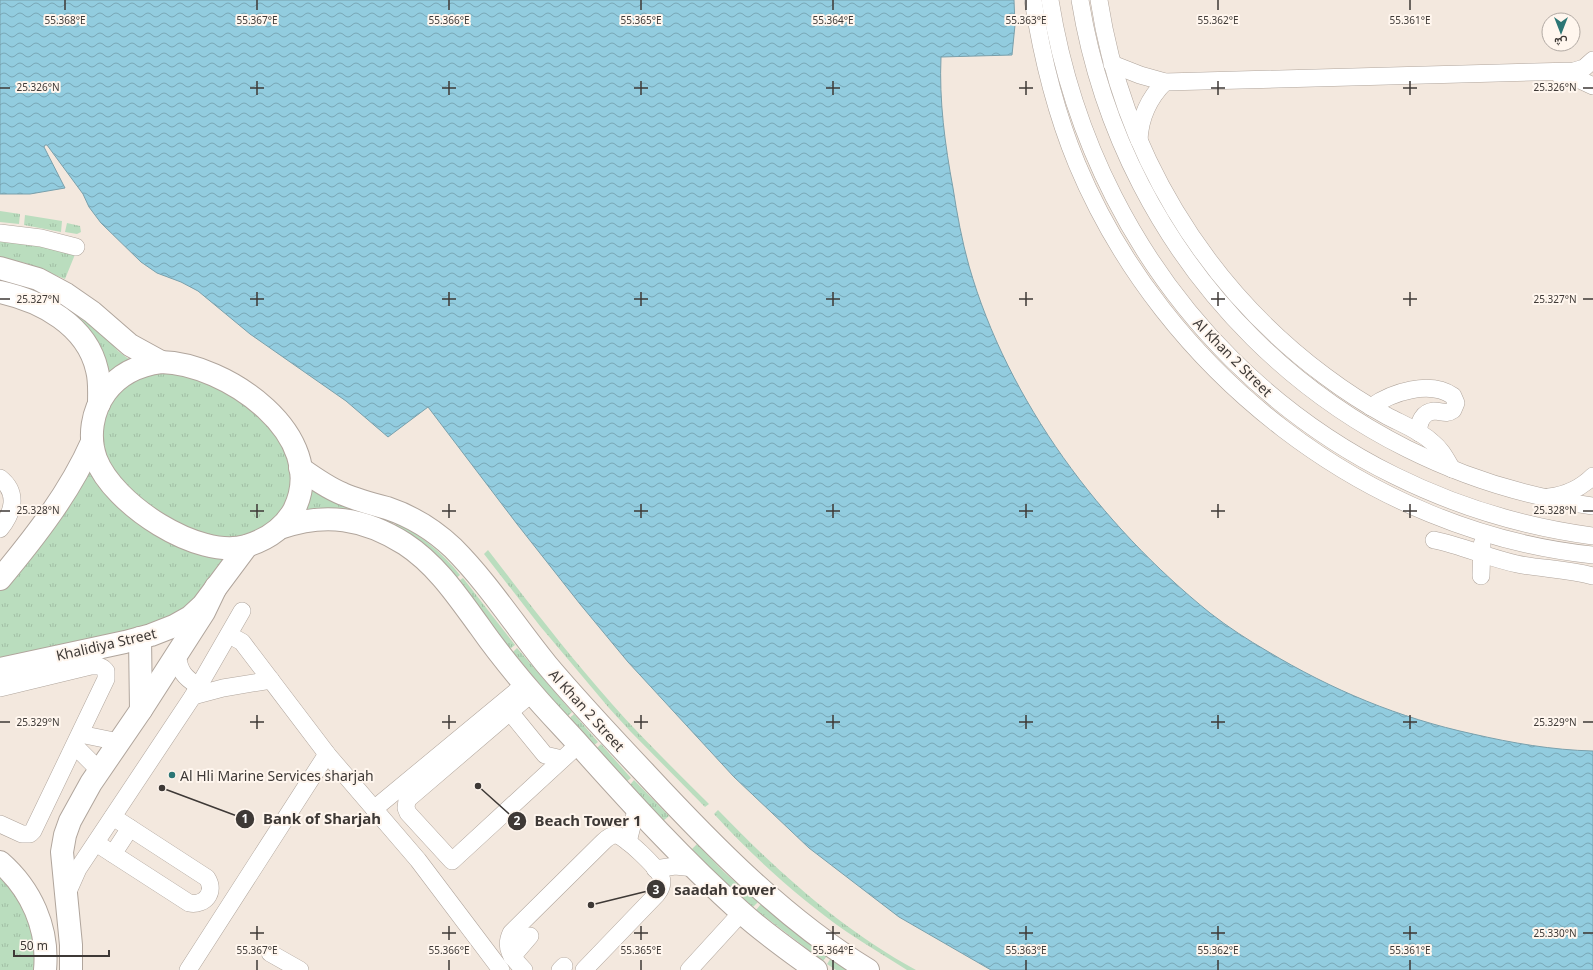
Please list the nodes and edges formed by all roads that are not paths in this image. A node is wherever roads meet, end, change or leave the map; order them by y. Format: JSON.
{"nodes":[{"id":1,"x":1033,"y":0,"type":"edge"},
{"id":2,"x":1044,"y":0,"type":"edge"},
{"id":3,"x":1050,"y":0,"type":"edge"},
{"id":4,"x":1080,"y":0,"type":"edge"},
{"id":5,"x":1096,"y":3,"type":"edge"},
{"id":6,"x":1036,"y":22,"type":"junction"},
{"id":7,"x":1593,"y":60,"type":"edge"},
{"id":8,"x":1112,"y":64,"type":"junction"},
{"id":9,"x":1536,"y":72,"type":"junction"},
{"id":10,"x":1165,"y":82,"type":"junction"},
{"id":11,"x":1593,"y":86,"type":"edge"},
{"id":12,"x":1139,"y":142,"type":"junction"},
{"id":13,"x":0,"y":233,"type":"edge"},
{"id":14,"x":76,"y":247,"type":"dead end"},
{"id":15,"x":0,"y":268,"type":"edge"},
{"id":16,"x":0,"y":292,"type":"edge"},
{"id":17,"x":1161,"y":306,"type":"junction"},
{"id":18,"x":1192,"y":317,"type":"junction"},
{"id":19,"x":160,"y":362,"type":"junction"},
{"id":20,"x":1278,"y":401,"type":"junction"},
{"id":21,"x":99,"y":404,"type":"junction"},
{"id":22,"x":1371,"y":407,"type":"junction"},
{"id":23,"x":1419,"y":433,"type":"junction"},
{"id":24,"x":1294,"y":437,"type":"junction"},
{"id":25,"x":92,"y":442,"type":"junction"},
{"id":26,"x":300,"y":468,"type":"junction"},
{"id":27,"x":1452,"y":469,"type":"junction"},
{"id":28,"x":1593,"y":476,"type":"edge"},
{"id":29,"x":0,"y":478,"type":"edge"},
{"id":30,"x":1542,"y":498,"type":"junction"},
{"id":31,"x":1593,"y":506,"type":"edge"},
{"id":32,"x":280,"y":528,"type":"junction"},
{"id":33,"x":0,"y":529,"type":"edge"},
{"id":34,"x":1483,"y":532,"type":"junction"},
{"id":35,"x":1593,"y":536,"type":"edge"},
{"id":36,"x":1434,"y":540,"type":"dead end"},
{"id":37,"x":247,"y":546,"type":"junction"},
{"id":38,"x":1482,"y":554,"type":"junction"},
{"id":39,"x":1593,"y":555,"type":"edge"},
{"id":40,"x":1481,"y":576,"type":"dead end"},
{"id":41,"x":1593,"y":576,"type":"edge"},
{"id":42,"x":0,"y":579,"type":"edge"},
{"id":43,"x":216,"y":587,"type":"junction"},
{"id":44,"x":242,"y":611,"type":"dead end"},
{"id":45,"x":228,"y":636,"type":"junction"},
{"id":46,"x":140,"y":638,"type":"junction"},
{"id":47,"x":177,"y":655,"type":"junction"},
{"id":48,"x":0,"y":669,"type":"edge"},
{"id":49,"x":161,"y":679,"type":"junction"},
{"id":50,"x":271,"y":680,"type":"junction"},
{"id":51,"x":192,"y":687,"type":"junction"},
{"id":52,"x":0,"y":688,"type":"edge"},
{"id":53,"x":528,"y":689,"type":"junction"},
{"id":54,"x":141,"y":710,"type":"junction"},
{"id":55,"x":510,"y":712,"type":"junction"},
{"id":56,"x":77,"y":740,"type":"junction"},
{"id":57,"x":119,"y":742,"type":"junction"},
{"id":58,"x":578,"y":745,"type":"junction"},
{"id":59,"x":327,"y":754,"type":"junction"},
{"id":60,"x":562,"y":760,"type":"junction"},
{"id":61,"x":100,"y":770,"type":"junction"},
{"id":62,"x":374,"y":808,"type":"junction"},
{"id":63,"x":636,"y":810,"type":"junction"},
{"id":64,"x":112,"y":817,"type":"junction"},
{"id":65,"x":0,"y":824,"type":"edge"},
{"id":66,"x":130,"y":828,"type":"junction"},
{"id":67,"x":628,"y":842,"type":"junction"},
{"id":68,"x":96,"y":843,"type":"junction"},
{"id":69,"x":437,"y":845,"type":"junction"},
{"id":70,"x":112,"y":854,"type":"junction"},
{"id":71,"x":418,"y":860,"type":"junction"},
{"id":72,"x":452,"y":861,"type":"junction"},
{"id":73,"x":0,"y":862,"type":"edge"},
{"id":74,"x":695,"y":868,"type":"junction"},
{"id":75,"x":656,"y":869,"type":"junction"},
{"id":76,"x":433,"y":879,"type":"junction"},
{"id":77,"x":66,"y":896,"type":"junction"},
{"id":78,"x":741,"y":913,"type":"junction"},
{"id":79,"x":530,"y":936,"type":"dead end"},
{"id":80,"x":270,"y":953,"type":"dead end"},
{"id":81,"x":512,"y":957,"type":"junction"},
{"id":82,"x":72,"y":968,"type":"edge"},
{"id":83,"x":45,"y":970,"type":"edge"},
{"id":84,"x":188,"y":970,"type":"edge"},
{"id":85,"x":300,"y":970,"type":"edge"},
{"id":86,"x":501,"y":970,"type":"edge"},
{"id":87,"x":524,"y":970,"type":"edge"},
{"id":88,"x":584,"y":970,"type":"edge"},
{"id":89,"x":689,"y":970,"type":"edge"},
{"id":90,"x":816,"y":970,"type":"edge"},
{"id":91,"x":868,"y":970,"type":"edge"}],
"edges":[{"from":1,"to":6,"type":"street"},
{"from":2,"to":6,"type":"street"},
{"from":3,"to":18,"type":"street","name":"Al Khan 2 Street"},
{"from":4,"to":27,"type":"street","name":"Al Khan 2 Street"},
{"from":5,"to":8,"type":"street"},
{"from":6,"to":17,"type":"street"},
{"from":7,"to":9,"type":"street"},
{"from":8,"to":10,"type":"street"},
{"from":8,"to":12,"type":"street"},
{"from":9,"to":10,"type":"street"},
{"from":9,"to":11,"type":"street"},
{"from":10,"to":12,"type":"street"},
{"from":12,"to":22,"type":"street"},
{"from":13,"to":14,"type":"street"},
{"from":15,"to":19,"type":"main road"},
{"from":16,"to":21,"type":"main road"},
{"from":17,"to":18,"type":"street"},
{"from":17,"to":24,"type":"street"},
{"from":18,"to":20,"type":"street","name":"Al Khan 2 Street"},
{"from":19,"to":21,"type":"main road"},
{"from":19,"to":26,"type":"main road"},
{"from":20,"to":24,"type":"street"},
{"from":20,"to":35,"type":"street","name":"Al Khan 2 Street"},
{"from":21,"to":25,"type":"main road"},
{"from":22,"to":23,"type":"street"},
{"from":22,"to":23,"type":"street"},
{"from":23,"to":27,"type":"street"},
{"from":24,"to":34,"type":"street"},
{"from":25,"to":37,"type":"main road"},
{"from":25,"to":42,"type":"main road"},
{"from":26,"to":32,"type":"main road"},
{"from":26,"to":91,"type":"main road","name":"Al Khan 2 Street"},
{"from":27,"to":30,"type":"street","name":"Al Khan 2 Street"},
{"from":28,"to":30,"type":"street"},
{"from":29,"to":33,"type":"street"},
{"from":30,"to":31,"type":"street","name":"Al Khan 2 Street"},
{"from":32,"to":37,"type":"main road"},
{"from":32,"to":53,"type":"main road"},
{"from":34,"to":38,"type":"street"},
{"from":34,"to":39,"type":"street"},
{"from":36,"to":38,"type":"street"},
{"from":37,"to":43,"type":"main road","name":"Khalidiya Street"},
{"from":38,"to":40,"type":"street"},
{"from":38,"to":41,"type":"street"},
{"from":43,"to":46,"type":"main road","name":"Khalidiya Street"},
{"from":43,"to":47,"type":"main road"},
{"from":44,"to":45,"type":"street"},
{"from":45,"to":50,"type":"street"},
{"from":45,"to":51,"type":"street"},
{"from":46,"to":48,"type":"main road","name":"Khalidiya Street"},
{"from":46,"to":54,"type":"main road"},
{"from":47,"to":49,"type":"main road"},
{"from":47,"to":51,"type":"street"},
{"from":49,"to":51,"type":"street"},
{"from":49,"to":54,"type":"main road"},
{"from":50,"to":51,"type":"street"},
{"from":50,"to":59,"type":"street"},
{"from":51,"to":64,"type":"street"},
{"from":52,"to":56,"type":"street"},
{"from":53,"to":55,"type":"street"},
{"from":53,"to":58,"type":"main road"},
{"from":53,"to":62,"type":"street"},
{"from":54,"to":57,"type":"main road"},
{"from":55,"to":60,"type":"street"},
{"from":55,"to":69,"type":"street"},
{"from":56,"to":57,"type":"street"},
{"from":56,"to":61,"type":"street"},
{"from":56,"to":65,"type":"street"},
{"from":57,"to":61,"type":"main road"},
{"from":58,"to":60,"type":"street"},
{"from":58,"to":63,"type":"main road"},
{"from":59,"to":62,"type":"street"},
{"from":59,"to":84,"type":"street"},
{"from":60,"to":72,"type":"street"},
{"from":61,"to":77,"type":"main road"},
{"from":62,"to":71,"type":"street"},
{"from":63,"to":67,"type":"street"},
{"from":63,"to":74,"type":"main road"},
{"from":64,"to":66,"type":"street"},
{"from":64,"to":68,"type":"street"},
{"from":66,"to":70,"type":"street"},
{"from":66,"to":70,"type":"street"},
{"from":67,"to":75,"type":"street"},
{"from":67,"to":81,"type":"street"},
{"from":68,"to":70,"type":"street"},
{"from":68,"to":77,"type":"street"},
{"from":69,"to":71,"type":"street"},
{"from":69,"to":72,"type":"street"},
{"from":71,"to":76,"type":"street"},
{"from":72,"to":76,"type":"street"},
{"from":73,"to":83,"type":"main road"},
{"from":74,"to":75,"type":"street"},
{"from":74,"to":78,"type":"main road"},
{"from":75,"to":88,"type":"street"},
{"from":76,"to":86,"type":"street"},
{"from":77,"to":82,"type":"main road"},
{"from":78,"to":89,"type":"street"},
{"from":78,"to":90,"type":"main road"},
{"from":79,"to":81,"type":"street"},
{"from":80,"to":85,"type":"street"},
{"from":81,"to":87,"type":"street"}]}
